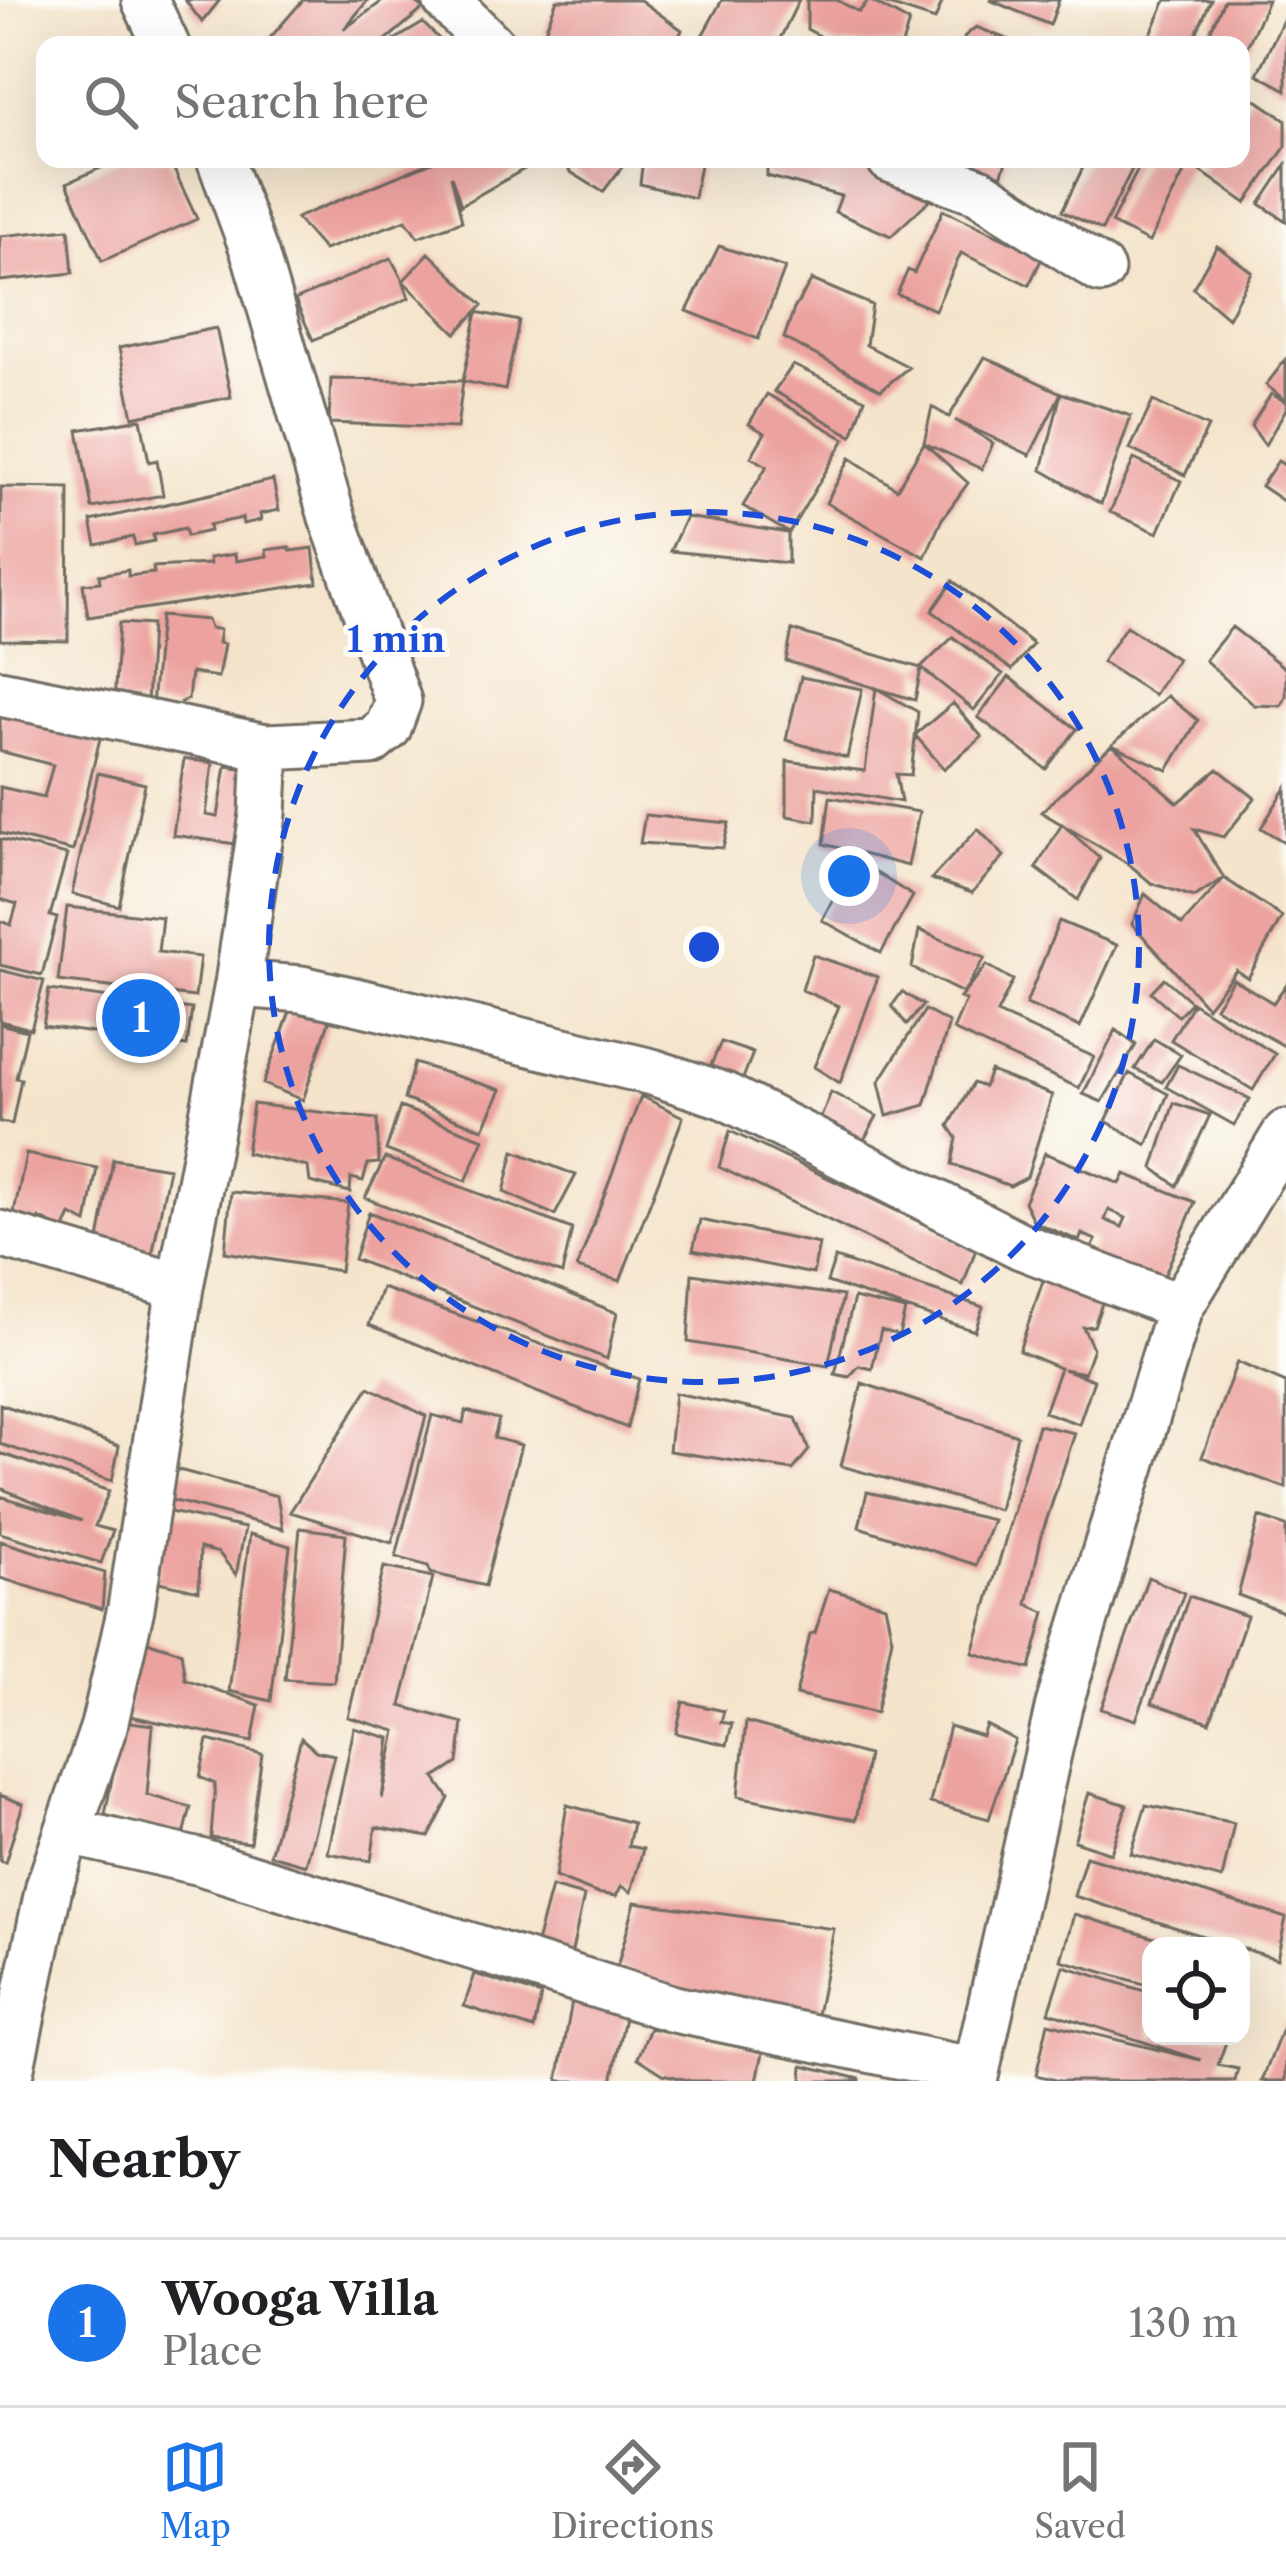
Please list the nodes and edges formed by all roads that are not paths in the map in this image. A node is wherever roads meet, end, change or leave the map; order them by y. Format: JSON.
{"nodes":[{"id":1,"x":145,"y":0,"type":"edge"},
{"id":2,"x":446,"y":0,"type":"edge"},
{"id":3,"x":162,"y":36,"type":"edge"},
{"id":4,"x":482,"y":36,"type":"edge"},
{"id":5,"x":223,"y":168,"type":"edge"},
{"id":6,"x":915,"y":168,"type":"edge"},
{"id":7,"x":1101,"y":270,"type":"dead end"},
{"id":8,"x":0,"y":693,"type":"edge"},
{"id":9,"x":266,"y":746,"type":"junction"},
{"id":10,"x":238,"y":984,"type":"junction"},
{"id":11,"x":1286,"y":1133,"type":"edge"},
{"id":12,"x":0,"y":1234,"type":"edge"},
{"id":13,"x":180,"y":1287,"type":"junction"},
{"id":14,"x":1180,"y":1306,"type":"junction"},
{"id":15,"x":70,"y":1832,"type":"junction"},
{"id":16,"x":974,"y":2076,"type":"edge"},
{"id":17,"x":8,"y":2081,"type":"edge"}],
"edges":[{"from":1,"to":3,"type":"street"},
{"from":2,"to":4,"type":"street"},
{"from":5,"to":9,"type":"street"},
{"from":6,"to":7,"type":"street"},
{"from":8,"to":9,"type":"street"},
{"from":9,"to":10,"type":"street"},
{"from":10,"to":13,"type":"street"},
{"from":10,"to":14,"type":"street"},
{"from":11,"to":14,"type":"street"},
{"from":12,"to":13,"type":"street"},
{"from":13,"to":15,"type":"street"},
{"from":14,"to":16,"type":"street"},
{"from":15,"to":16,"type":"street"},
{"from":15,"to":17,"type":"street"}]}
